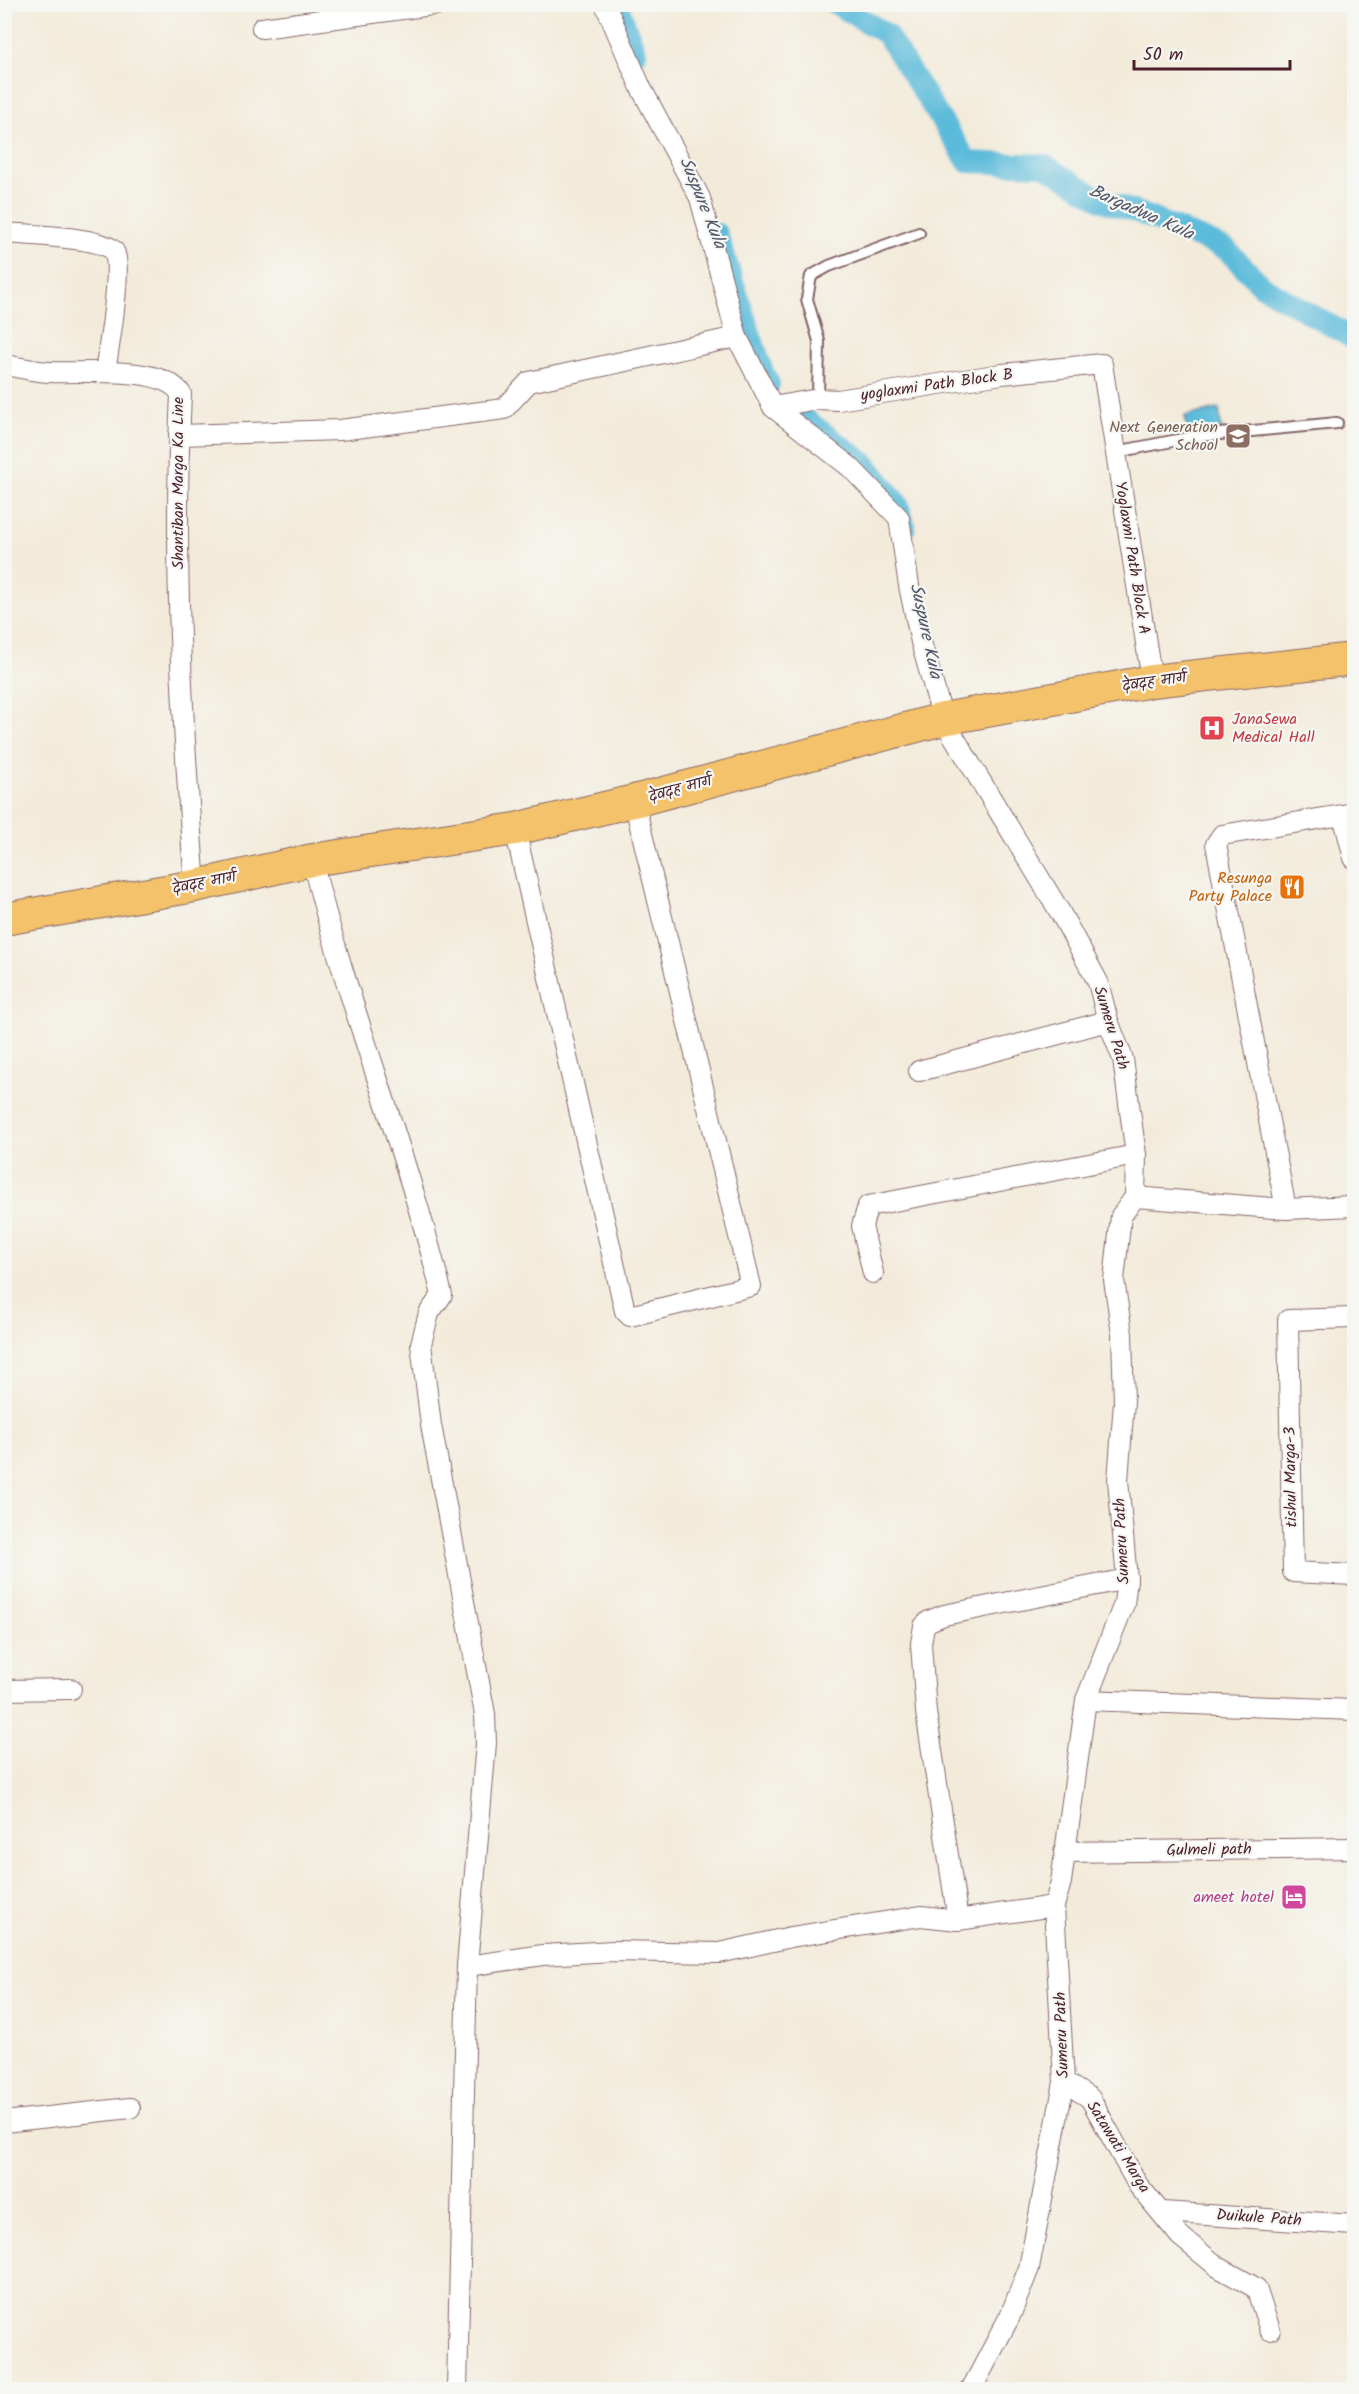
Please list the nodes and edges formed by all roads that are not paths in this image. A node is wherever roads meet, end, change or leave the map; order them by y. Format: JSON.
{"nodes":[{"id":1,"x":439,"y":4,"type":"edge"},
{"id":2,"x":604,"y":4,"type":"edge"},
{"id":3,"x":262,"y":28,"type":"dead end"},
{"id":4,"x":4,"y":233,"type":"edge"},
{"id":5,"x":919,"y":233,"type":"dead end"},
{"id":6,"x":737,"y":337,"type":"junction"},
{"id":7,"x":1102,"y":364,"type":"joint"},
{"id":8,"x":4,"y":365,"type":"edge"},
{"id":9,"x":105,"y":372,"type":"junction"},
{"id":10,"x":818,"y":399,"type":"junction"},
{"id":11,"x":773,"y":407,"type":"junction"},
{"id":12,"x":1337,"y":423,"type":"dead end"},
{"id":13,"x":179,"y":435,"type":"junction"},
{"id":14,"x":1116,"y":452,"type":"junction"},
{"id":15,"x":1354,"y":659,"type":"edge"},
{"id":16,"x":1152,"y":681,"type":"junction"},
{"id":17,"x":943,"y":718,"type":"junction"},
{"id":18,"x":634,"y":801,"type":"junction"},
{"id":19,"x":1349,"y":814,"type":"edge"},
{"id":20,"x":515,"y":829,"type":"junction"},
{"id":21,"x":1354,"y":858,"type":"edge"},
{"id":22,"x":312,"y":860,"type":"junction"},
{"id":23,"x":195,"y":886,"type":"junction"},
{"id":24,"x":4,"y":919,"type":"edge"},
{"id":25,"x":1108,"y":1021,"type":"junction"},
{"id":26,"x":919,"y":1071,"type":"dead end"},
{"id":27,"x":1136,"y":1155,"type":"junction"},
{"id":28,"x":1135,"y":1197,"type":"junction"},
{"id":29,"x":1354,"y":1206,"type":"edge"},
{"id":30,"x":1286,"y":1209,"type":"junction"},
{"id":31,"x":873,"y":1274,"type":"dead end"},
{"id":32,"x":1354,"y":1318,"type":"edge"},
{"id":33,"x":1354,"y":1575,"type":"edge"},
{"id":34,"x":1127,"y":1579,"type":"junction"},
{"id":35,"x":71,"y":1689,"type":"dead end"},
{"id":36,"x":4,"y":1690,"type":"edge"},
{"id":37,"x":1086,"y":1701,"type":"junction"},
{"id":38,"x":1354,"y":1710,"type":"edge"},
{"id":39,"x":1354,"y":1848,"type":"edge"},
{"id":40,"x":1064,"y":1852,"type":"junction"},
{"id":41,"x":1054,"y":1906,"type":"junction"},
{"id":42,"x":958,"y":1920,"type":"junction"},
{"id":43,"x":467,"y":1966,"type":"junction"},
{"id":44,"x":1064,"y":2082,"type":"junction"},
{"id":45,"x":130,"y":2108,"type":"dead end"},
{"id":46,"x":4,"y":2122,"type":"edge"},
{"id":47,"x":1162,"y":2212,"type":"junction"},
{"id":48,"x":1354,"y":2224,"type":"edge"},
{"id":49,"x":1270,"y":2330,"type":"dead end"},
{"id":50,"x":457,"y":2390,"type":"edge"},
{"id":51,"x":971,"y":2390,"type":"edge"}],
"edges":[{"from":1,"to":3,"type":"street"},
{"from":2,"to":6,"type":"street"},
{"from":4,"to":9,"type":"street"},
{"from":5,"to":10,"type":"lane"},
{"from":6,"to":11,"type":"street"},
{"from":6,"to":13,"type":"street"},
{"from":7,"to":10,"type":"street","name":"yoglaxmi Path Block B"},
{"from":7,"to":14,"type":"street","name":"Yoglaxmi Path Block A"},
{"from":8,"to":9,"type":"street"},
{"from":9,"to":13,"type":"street","name":"Shantiban Marga Ka Line"},
{"from":10,"to":11,"type":"street","name":"yoglaxmi Path Block B"},
{"from":11,"to":17,"type":"street","name":"Sumeru Path"},
{"from":12,"to":14,"type":"lane"},
{"from":13,"to":23,"type":"street","name":"Shantiban Marga Ka Line"},
{"from":14,"to":16,"type":"street","name":"Yoglaxmi Path Block A"},
{"from":15,"to":16,"type":"main road","name":"देवदह मार्ग"},
{"from":16,"to":17,"type":"main road","name":"देवदह मार्ग"},
{"from":17,"to":18,"type":"main road","name":"देवदह मार्ग"},
{"from":17,"to":25,"type":"street","name":"Sumeru Path"},
{"from":18,"to":20,"type":"main road","name":"देवदह मार्ग"},
{"from":18,"to":20,"type":"street"},
{"from":19,"to":21,"type":"street"},
{"from":19,"to":30,"type":"street"},
{"from":20,"to":22,"type":"main road","name":"देवदह मार्ग"},
{"from":22,"to":23,"type":"main road","name":"देवदह मार्ग"},
{"from":22,"to":43,"type":"street"},
{"from":23,"to":24,"type":"main road","name":"देवदह मार्ग"},
{"from":25,"to":26,"type":"street"},
{"from":25,"to":27,"type":"street","name":"Sumeru Path"},
{"from":27,"to":28,"type":"street","name":"Sumeru Path"},
{"from":27,"to":31,"type":"street"},
{"from":28,"to":30,"type":"street"},
{"from":28,"to":34,"type":"street","name":"Sumeru Path"},
{"from":29,"to":30,"type":"street"},
{"from":32,"to":33,"type":"street","name":"tishul Marga-3"},
{"from":34,"to":37,"type":"street","name":"Sumeru Path"},
{"from":34,"to":42,"type":"street"},
{"from":35,"to":36,"type":"street"},
{"from":37,"to":38,"type":"street"},
{"from":37,"to":40,"type":"street","name":"Sumeru Path"},
{"from":39,"to":40,"type":"street","name":"Gulmeli path"},
{"from":40,"to":41,"type":"street","name":"Sumeru Path"},
{"from":41,"to":42,"type":"street"},
{"from":41,"to":44,"type":"street","name":"Sumeru Path"},
{"from":42,"to":43,"type":"street"},
{"from":43,"to":50,"type":"street"},
{"from":44,"to":47,"type":"street","name":"Satawati Marga"},
{"from":44,"to":51,"type":"street","name":"Sumeru Path"},
{"from":45,"to":46,"type":"street"},
{"from":47,"to":48,"type":"street","name":"Duikule Path"},
{"from":47,"to":49,"type":"street","name":"Satawati Marga"}]}
